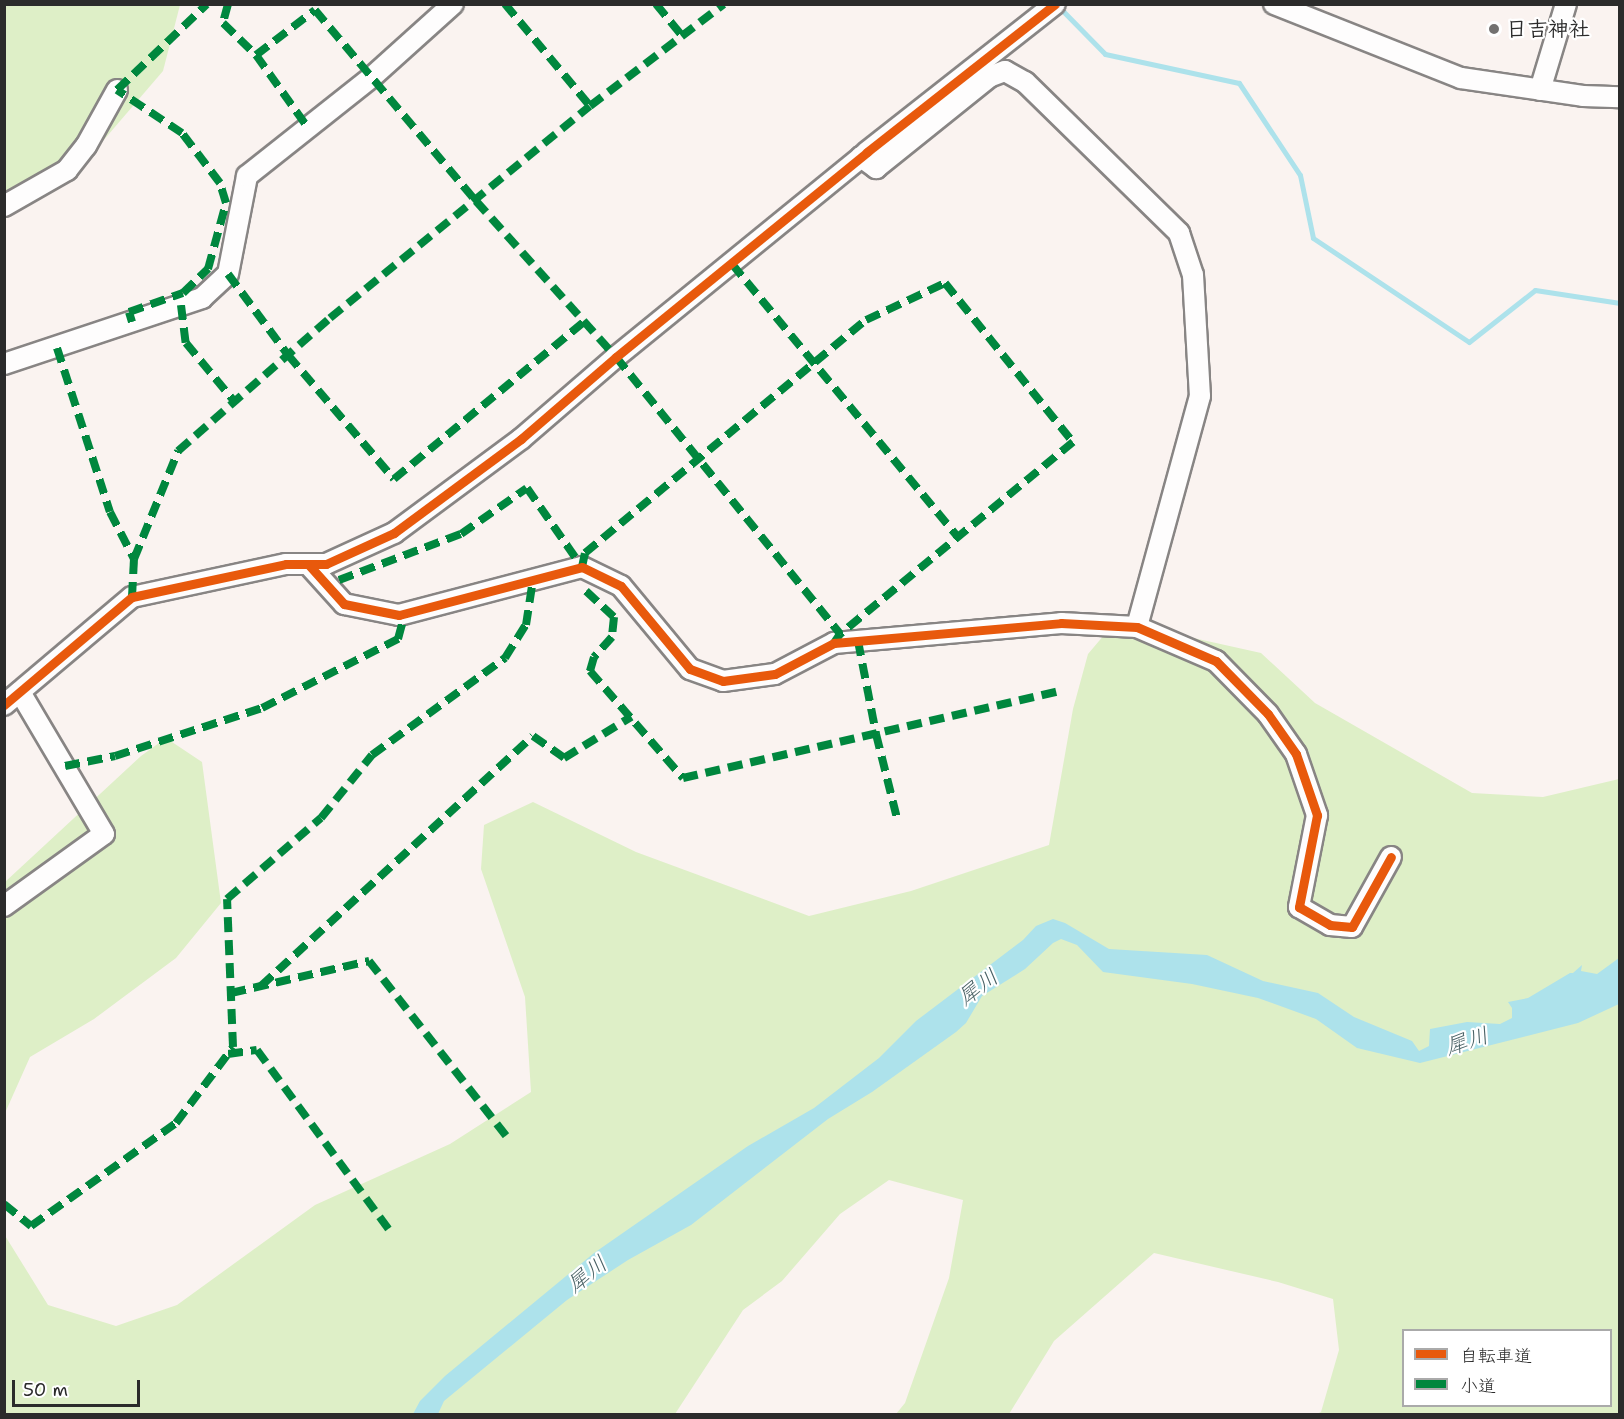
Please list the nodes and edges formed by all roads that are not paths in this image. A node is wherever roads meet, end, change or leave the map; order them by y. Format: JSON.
{"nodes":[{"id":1,"x":453,"y":4,"type":"edge"},
{"id":2,"x":1056,"y":4,"type":"edge"},
{"id":3,"x":1274,"y":4,"type":"edge"},
{"id":4,"x":1566,"y":4,"type":"edge"},
{"id":5,"x":117,"y":90,"type":"dead end"},
{"id":6,"x":1540,"y":90,"type":"junction"},
{"id":7,"x":1620,"y":97,"type":"edge"},
{"id":8,"x":864,"y":155,"type":"junction"},
{"id":9,"x":4,"y":206,"type":"edge"},
{"id":10,"x":4,"y":364,"type":"edge"},
{"id":11,"x":308,"y":564,"type":"junction"},
{"id":12,"x":1137,"y":627,"type":"junction"},
{"id":13,"x":20,"y":692,"type":"junction"},
{"id":14,"x":4,"y":705,"type":"edge"},
{"id":15,"x":1391,"y":857,"type":"dead end"},
{"id":16,"x":4,"y":906,"type":"edge"}],
"edges":[{"from":1,"to":10,"type":"street"},
{"from":2,"to":8,"type":"street"},
{"from":3,"to":6,"type":"street"},
{"from":4,"to":6,"type":"street"},
{"from":5,"to":9,"type":"street"},
{"from":6,"to":7,"type":"street"},
{"from":8,"to":11,"type":"street"},
{"from":8,"to":12,"type":"street"},
{"from":11,"to":12,"type":"street"},
{"from":11,"to":13,"type":"street"},
{"from":12,"to":15,"type":"street"},
{"from":13,"to":14,"type":"street"},
{"from":13,"to":16,"type":"street"}]}
